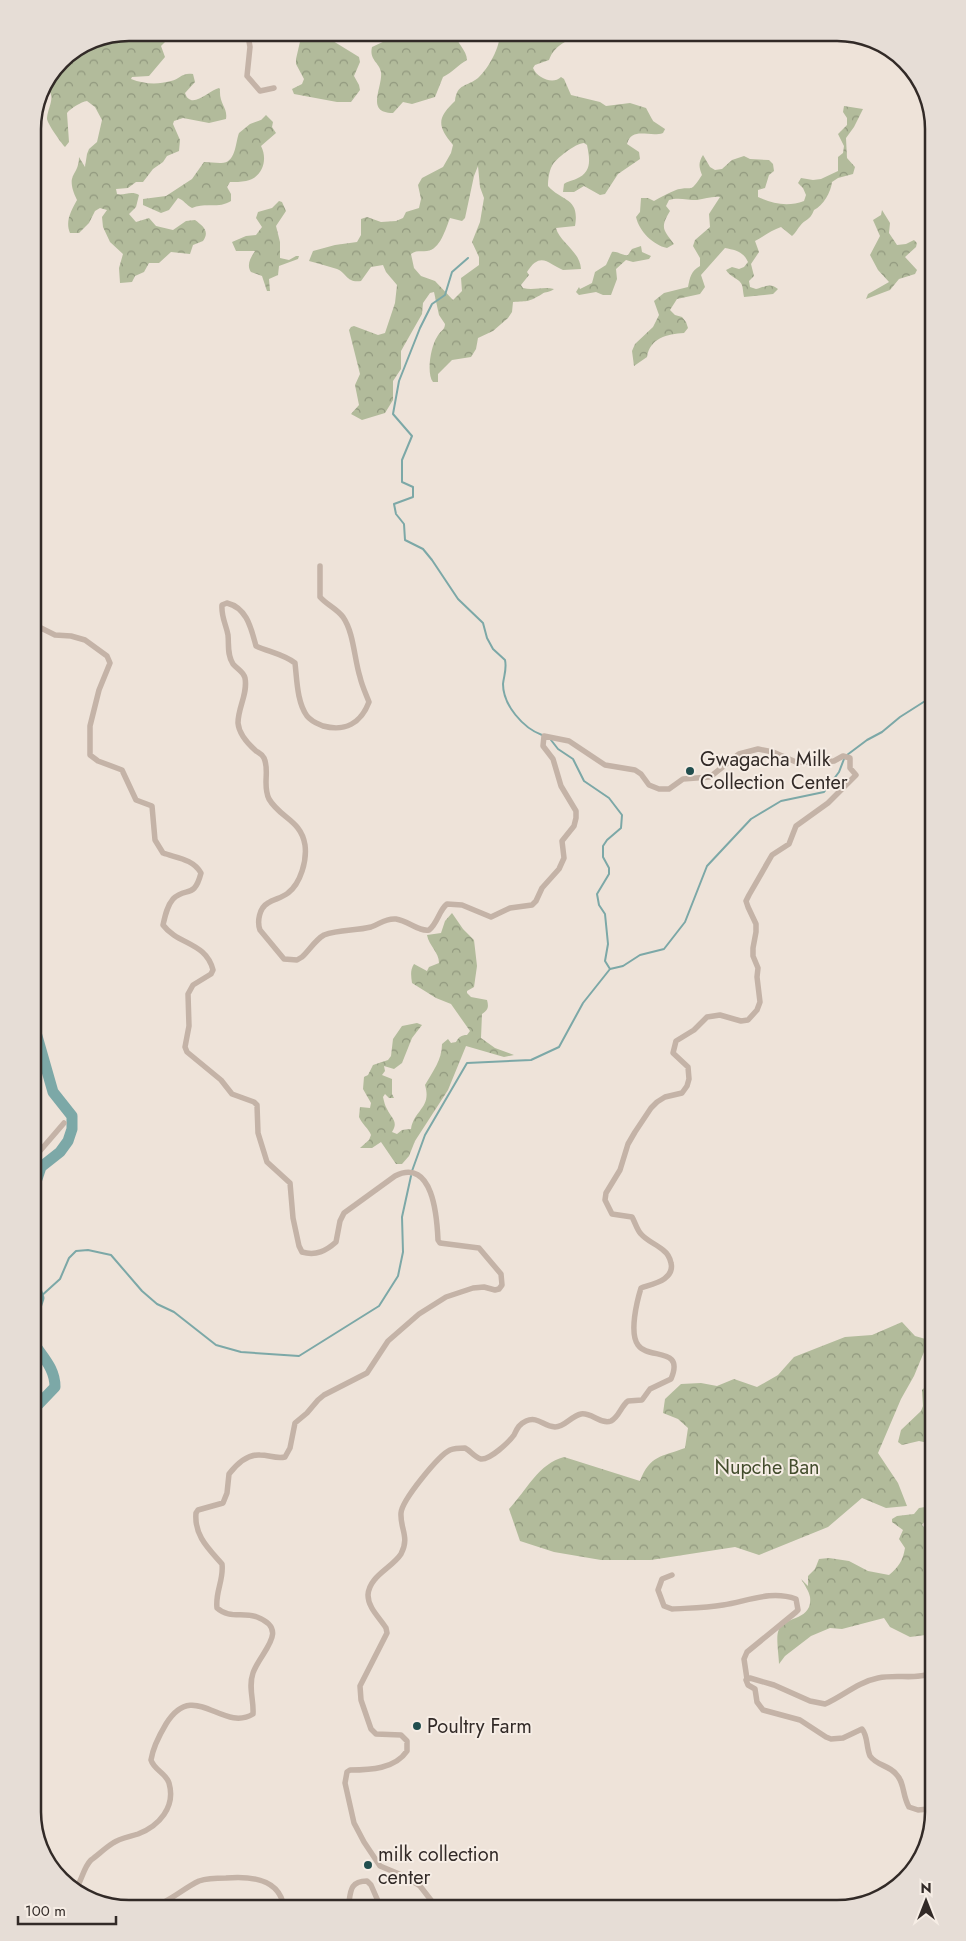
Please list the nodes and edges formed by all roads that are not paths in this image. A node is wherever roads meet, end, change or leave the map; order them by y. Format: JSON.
{"nodes":[{"id":1,"x":249,"y":41,"type":"edge"},
{"id":2,"x":274,"y":88,"type":"dead end"},
{"id":3,"x":320,"y":566,"type":"dead end"},
{"id":4,"x":41,"y":628,"type":"edge"},
{"id":5,"x":64,"y":1123,"type":"dead end"},
{"id":6,"x":41,"y":1150,"type":"edge"},
{"id":7,"x":672,"y":1575,"type":"dead end"},
{"id":8,"x":925,"y":1675,"type":"edge"},
{"id":9,"x":747,"y":1679,"type":"junction"},
{"id":10,"x":925,"y":1809,"type":"edge"},
{"id":11,"x":80,"y":1884,"type":"edge"},
{"id":12,"x":167,"y":1900,"type":"edge"},
{"id":13,"x":282,"y":1900,"type":"edge"},
{"id":14,"x":349,"y":1900,"type":"edge"},
{"id":15,"x":378,"y":1900,"type":"edge"},
{"id":16,"x":431,"y":1900,"type":"edge"}],
"edges":[{"from":1,"to":2,"type":"street"},
{"from":3,"to":16,"type":"street"},
{"from":4,"to":11,"type":"street"},
{"from":5,"to":6,"type":"street"},
{"from":7,"to":9,"type":"street"},
{"from":8,"to":9,"type":"street"},
{"from":9,"to":10,"type":"street"},
{"from":12,"to":13,"type":"street"},
{"from":14,"to":15,"type":"street"}]}
